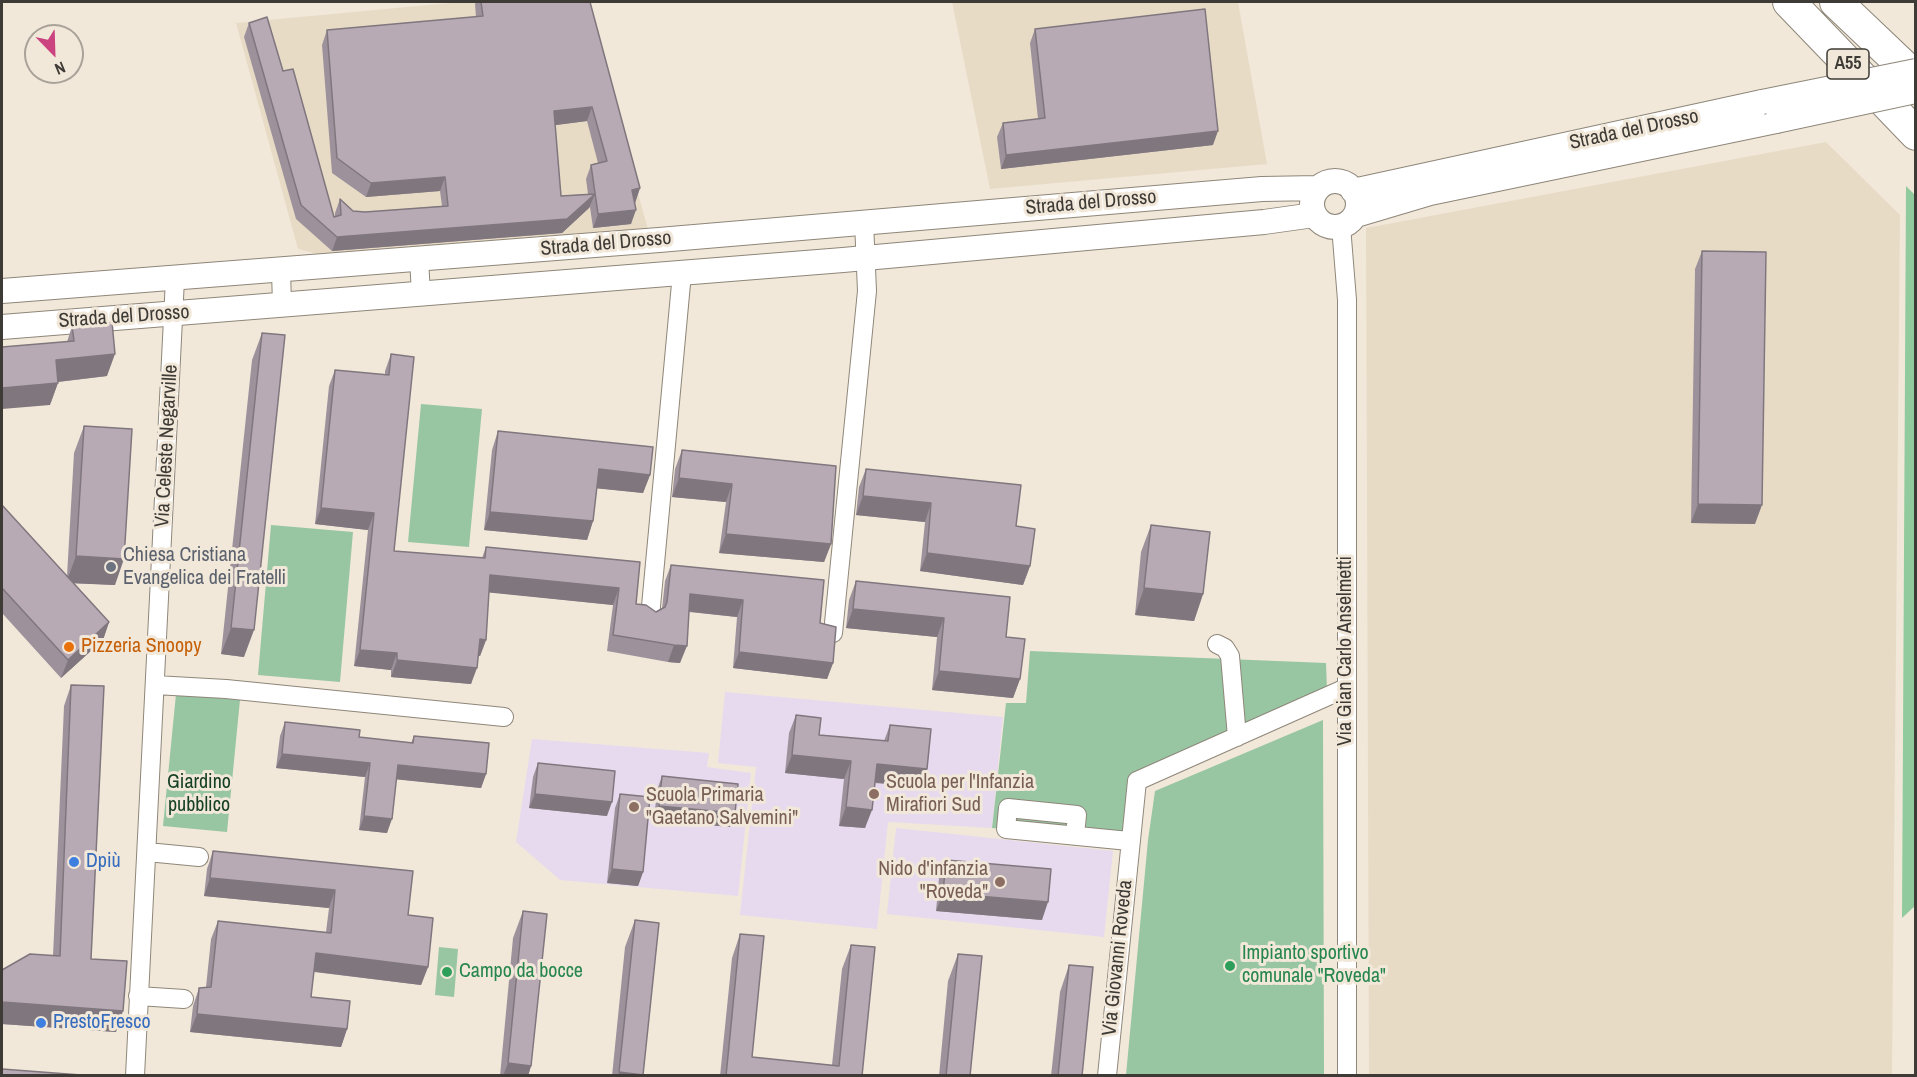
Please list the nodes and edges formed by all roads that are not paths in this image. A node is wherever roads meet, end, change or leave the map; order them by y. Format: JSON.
{"nodes":[{"id":1,"x":1789,"y":2,"type":"edge"},
{"id":2,"x":1842,"y":7,"type":"edge"},
{"id":3,"x":1916,"y":63,"type":"edge"},
{"id":4,"x":1916,"y":71,"type":"edge"},
{"id":5,"x":1916,"y":78,"type":"edge"},
{"id":6,"x":1916,"y":91,"type":"edge"},
{"id":7,"x":1769,"y":112,"type":"junction"},
{"id":8,"x":1913,"y":134,"type":"edge"},
{"id":9,"x":1318,"y":188,"type":"junction"},
{"id":10,"x":1353,"y":191,"type":"junction"},
{"id":11,"x":1314,"y":215,"type":"junction"},
{"id":12,"x":1348,"y":221,"type":"junction"},
{"id":13,"x":864,"y":222,"type":"junction"},
{"id":14,"x":867,"y":258,"type":"junction"},
{"id":15,"x":419,"y":259,"type":"junction"},
{"id":16,"x":281,"y":270,"type":"junction"},
{"id":17,"x":682,"y":273,"type":"junction"},
{"id":18,"x":175,"y":279,"type":"junction"},
{"id":19,"x":2,"y":291,"type":"edge"},
{"id":20,"x":421,"y":294,"type":"junction"},
{"id":21,"x":282,"y":305,"type":"junction"},
{"id":22,"x":173,"y":314,"type":"junction"},
{"id":23,"x":2,"y":327,"type":"edge"},
{"id":24,"x":650,"y":616,"type":"edge"},
{"id":25,"x":833,"y":633,"type":"edge"},
{"id":26,"x":1217,"y":644,"type":"dead end"},
{"id":27,"x":155,"y":685,"type":"junction"},
{"id":28,"x":1346,"y":688,"type":"junction"},
{"id":29,"x":504,"y":717,"type":"dead end"},
{"id":30,"x":1237,"y":736,"type":"junction"},
{"id":31,"x":1075,"y":835,"type":"dead end"},
{"id":32,"x":1129,"y":841,"type":"junction"},
{"id":33,"x":147,"y":852,"type":"junction"},
{"id":34,"x":199,"y":857,"type":"dead end"},
{"id":35,"x":138,"y":996,"type":"junction"},
{"id":36,"x":184,"y":999,"type":"dead end"},
{"id":37,"x":135,"y":1076,"type":"edge"},
{"id":38,"x":1107,"y":1076,"type":"edge"},
{"id":39,"x":1347,"y":1076,"type":"edge"}],
"edges":[{"from":1,"to":8,"type":"highway","number":"A55"},
{"from":2,"to":3,"type":"highway"},
{"from":2,"to":5,"type":"highway","number":"A55"},
{"from":4,"to":7,"type":"street","name":"Strada del Drosso","bridge":true},
{"from":6,"to":7,"type":"street","name":"Strada del Drosso","bridge":true},
{"from":7,"to":10,"type":"street","name":"Strada del Drosso"},
{"from":7,"to":12,"type":"street","name":"Strada del Drosso"},
{"from":9,"to":10,"type":"street"},
{"from":9,"to":11,"type":"street"},
{"from":9,"to":13,"type":"street","name":"Strada del Drosso"},
{"from":10,"to":12,"type":"street"},
{"from":11,"to":12,"type":"street"},
{"from":11,"to":14,"type":"street","name":"Strada del Drosso"},
{"from":12,"to":28,"type":"street","name":"Via Gian Carlo Anselmetti"},
{"from":13,"to":14,"type":"street"},
{"from":13,"to":15,"type":"street","name":"Strada del Drosso"},
{"from":14,"to":17,"type":"street","name":"Strada del Drosso"},
{"from":14,"to":25,"type":"street"},
{"from":15,"to":16,"type":"street","name":"Strada del Drosso"},
{"from":15,"to":20,"type":"street"},
{"from":16,"to":18,"type":"street","name":"Strada del Drosso"},
{"from":16,"to":21,"type":"street"},
{"from":17,"to":20,"type":"street","name":"Strada del Drosso"},
{"from":17,"to":24,"type":"street","name":"Strada del Drosso"},
{"from":18,"to":19,"type":"street","name":"Strada del Drosso"},
{"from":18,"to":22,"type":"street","name":"Via Celeste Negarville"},
{"from":20,"to":21,"type":"street","name":"Strada del Drosso"},
{"from":21,"to":22,"type":"street","name":"Strada del Drosso"},
{"from":22,"to":23,"type":"street","name":"Strada del Drosso"},
{"from":22,"to":27,"type":"street","name":"Via Celeste Negarville"},
{"from":26,"to":30,"type":"street"},
{"from":27,"to":29,"type":"street"},
{"from":27,"to":33,"type":"street","name":"Via Celeste Negarville"},
{"from":28,"to":30,"type":"street","name":"Via Giovanni Roveda"},
{"from":28,"to":39,"type":"street","name":"Via Gian Carlo Anselmetti"},
{"from":30,"to":32,"type":"street","name":"Via Giovanni Roveda"},
{"from":31,"to":32,"type":"street"},
{"from":32,"to":38,"type":"street","name":"Via Giovanni Roveda"},
{"from":33,"to":34,"type":"street"},
{"from":33,"to":35,"type":"street","name":"Via Celeste Negarville"},
{"from":35,"to":36,"type":"street"},
{"from":35,"to":37,"type":"street","name":"Via Celeste Negarville"}]}
